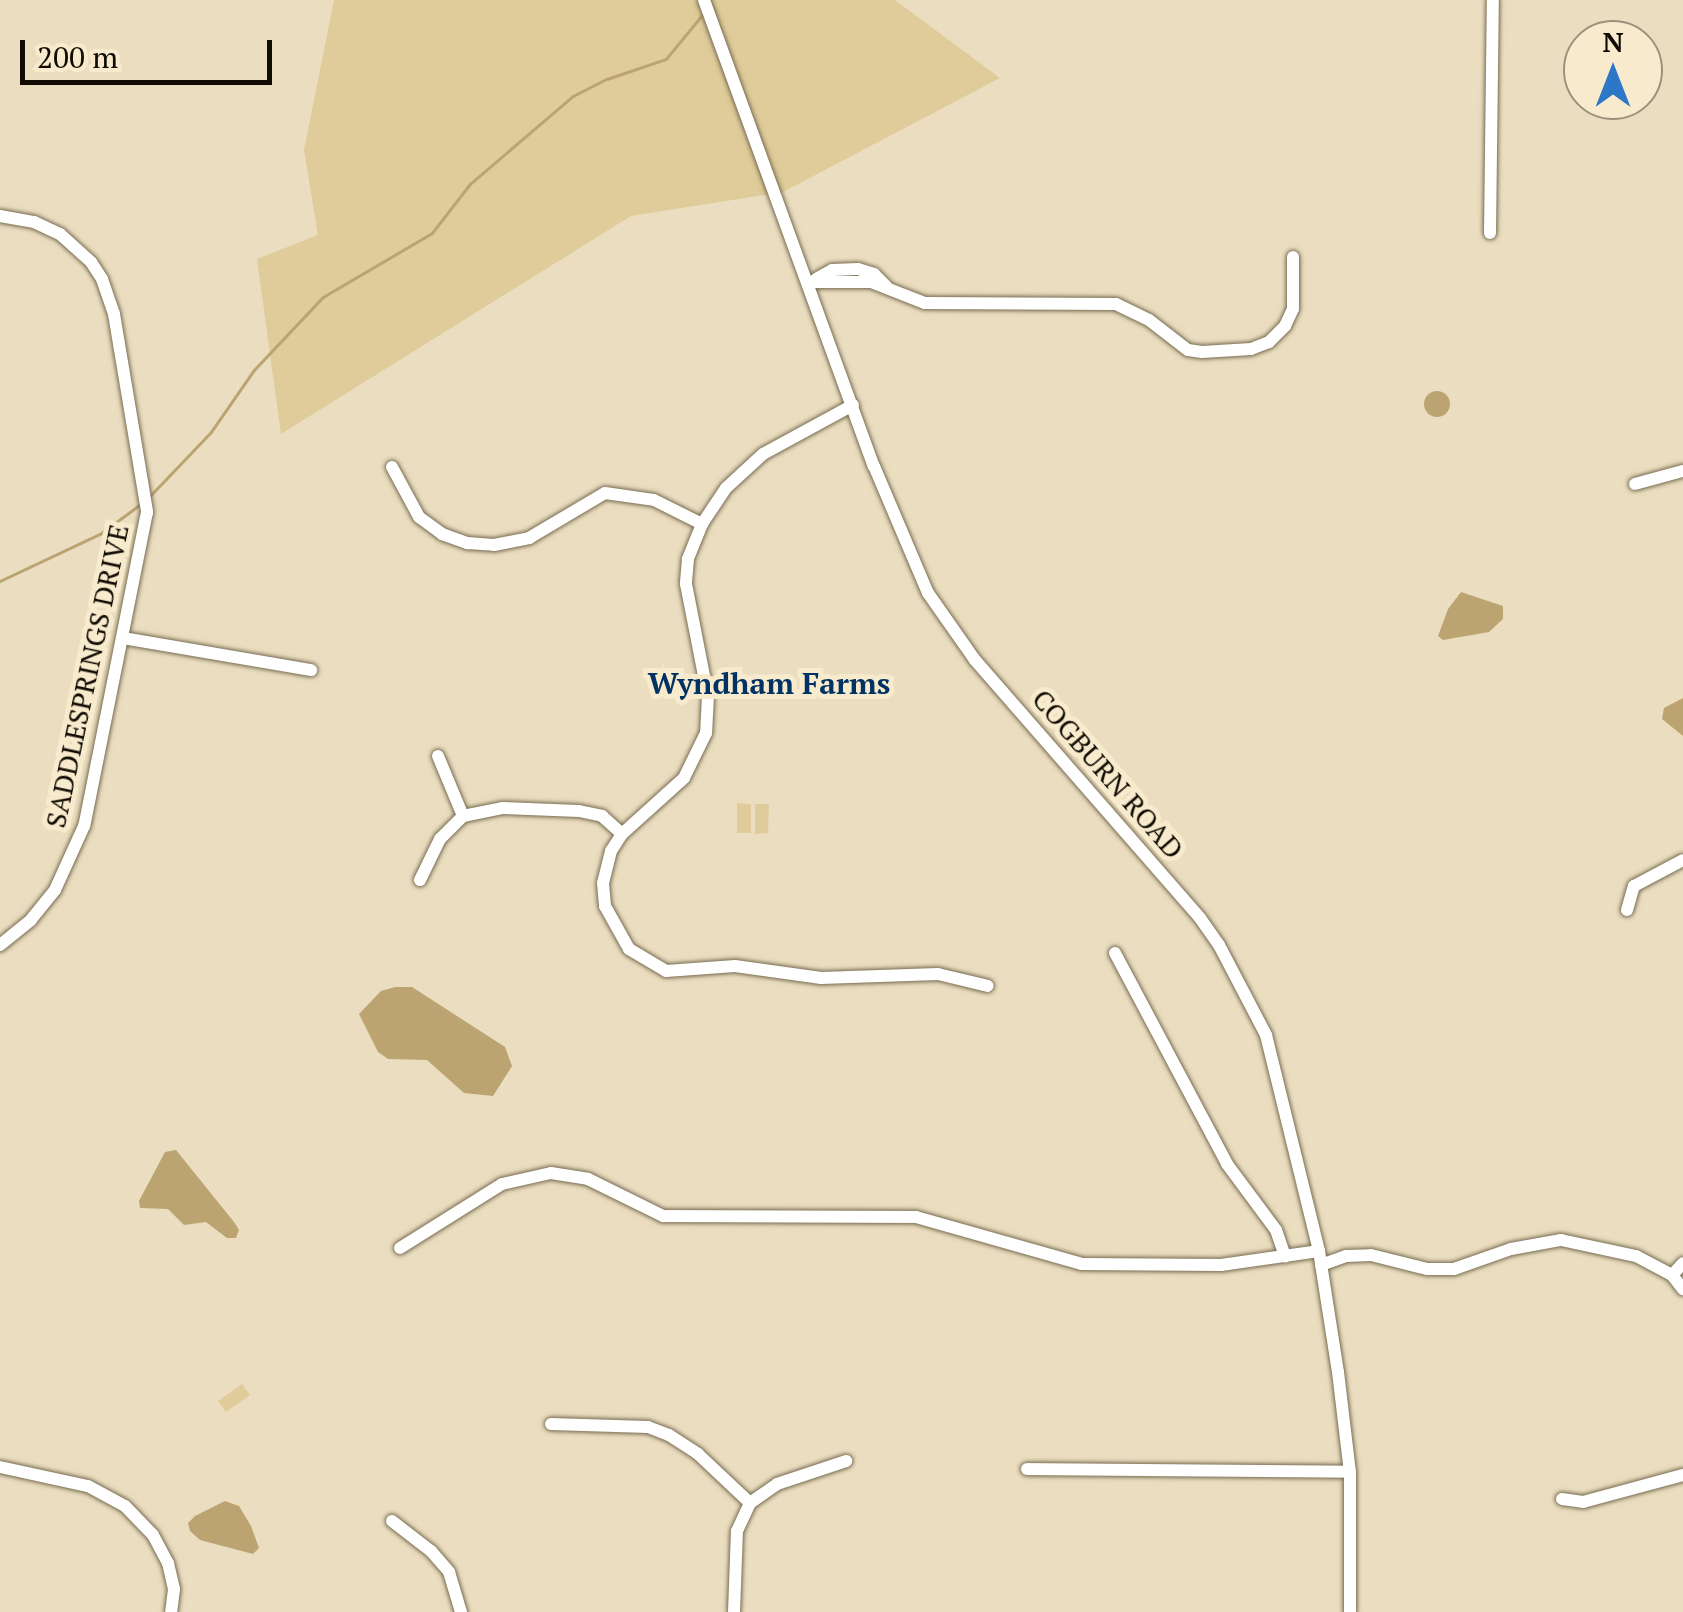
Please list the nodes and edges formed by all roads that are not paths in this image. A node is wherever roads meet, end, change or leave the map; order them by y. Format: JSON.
{"nodes":[{"id":1,"x":704,"y":0,"type":"edge"},
{"id":2,"x":1493,"y":0,"type":"edge"},
{"id":3,"x":0,"y":216,"type":"edge"},
{"id":4,"x":1490,"y":233,"type":"dead end"},
{"id":5,"x":1293,"y":257,"type":"dead end"},
{"id":6,"x":810,"y":284,"type":"junction"},
{"id":7,"x":852,"y":405,"type":"junction"},
{"id":8,"x":392,"y":468,"type":"dead end"},
{"id":9,"x":1683,"y":471,"type":"edge"},
{"id":10,"x":1635,"y":484,"type":"dead end"},
{"id":11,"x":702,"y":524,"type":"junction"},
{"id":12,"x":123,"y":638,"type":"junction"},
{"id":13,"x":310,"y":670,"type":"dead end"},
{"id":14,"x":438,"y":756,"type":"dead end"},
{"id":15,"x":463,"y":816,"type":"junction"},
{"id":16,"x":622,"y":834,"type":"junction"},
{"id":17,"x":1683,"y":860,"type":"edge"},
{"id":18,"x":420,"y":880,"type":"dead end"},
{"id":19,"x":1627,"y":910,"type":"dead end"},
{"id":20,"x":0,"y":945,"type":"edge"},
{"id":21,"x":1115,"y":953,"type":"dead end"},
{"id":22,"x":988,"y":986,"type":"dead end"},
{"id":23,"x":400,"y":1248,"type":"dead end"},
{"id":24,"x":1285,"y":1256,"type":"junction"},
{"id":25,"x":1320,"y":1258,"type":"junction"},
{"id":26,"x":1683,"y":1263,"type":"edge"},
{"id":27,"x":1672,"y":1275,"type":"junction"},
{"id":28,"x":1683,"y":1288,"type":"edge"},
{"id":29,"x":551,"y":1424,"type":"dead end"},
{"id":30,"x":846,"y":1462,"type":"dead end"},
{"id":31,"x":0,"y":1467,"type":"edge"},
{"id":32,"x":1026,"y":1469,"type":"dead end"},
{"id":33,"x":1350,"y":1472,"type":"junction"},
{"id":34,"x":1683,"y":1475,"type":"edge"},
{"id":35,"x":1562,"y":1499,"type":"dead end"},
{"id":36,"x":750,"y":1503,"type":"junction"},
{"id":37,"x":392,"y":1521,"type":"dead end"},
{"id":38,"x":171,"y":1612,"type":"edge"},
{"id":39,"x":461,"y":1612,"type":"edge"},
{"id":40,"x":734,"y":1612,"type":"edge"},
{"id":41,"x":1350,"y":1612,"type":"edge"}],
"edges":[{"from":1,"to":6,"type":"street","name":"COGBURN ROAD"},
{"from":2,"to":4,"type":"street"},
{"from":3,"to":12,"type":"street","name":"SADDLESPRINGS DRIVE"},
{"from":5,"to":6,"type":"street"},
{"from":6,"to":7,"type":"street","name":"COGBURN ROAD"},
{"from":7,"to":11,"type":"street"},
{"from":7,"to":25,"type":"street","name":"COGBURN ROAD"},
{"from":8,"to":11,"type":"street"},
{"from":9,"to":10,"type":"street"},
{"from":11,"to":16,"type":"street"},
{"from":12,"to":13,"type":"street"},
{"from":12,"to":20,"type":"street","name":"SADDLESPRINGS DRIVE"},
{"from":14,"to":15,"type":"street"},
{"from":15,"to":16,"type":"street"},
{"from":15,"to":18,"type":"street"},
{"from":16,"to":22,"type":"street"},
{"from":17,"to":19,"type":"street"},
{"from":21,"to":24,"type":"street"},
{"from":23,"to":24,"type":"street"},
{"from":24,"to":25,"type":"street"},
{"from":25,"to":27,"type":"street"},
{"from":25,"to":33,"type":"street","name":"COGBURN ROAD"},
{"from":26,"to":27,"type":"street"},
{"from":27,"to":28,"type":"street"},
{"from":29,"to":36,"type":"street"},
{"from":30,"to":36,"type":"street"},
{"from":31,"to":38,"type":"street"},
{"from":32,"to":33,"type":"street"},
{"from":33,"to":41,"type":"street","name":"COGBURN ROAD"},
{"from":34,"to":35,"type":"street"},
{"from":36,"to":40,"type":"street"},
{"from":37,"to":39,"type":"street"}]}
